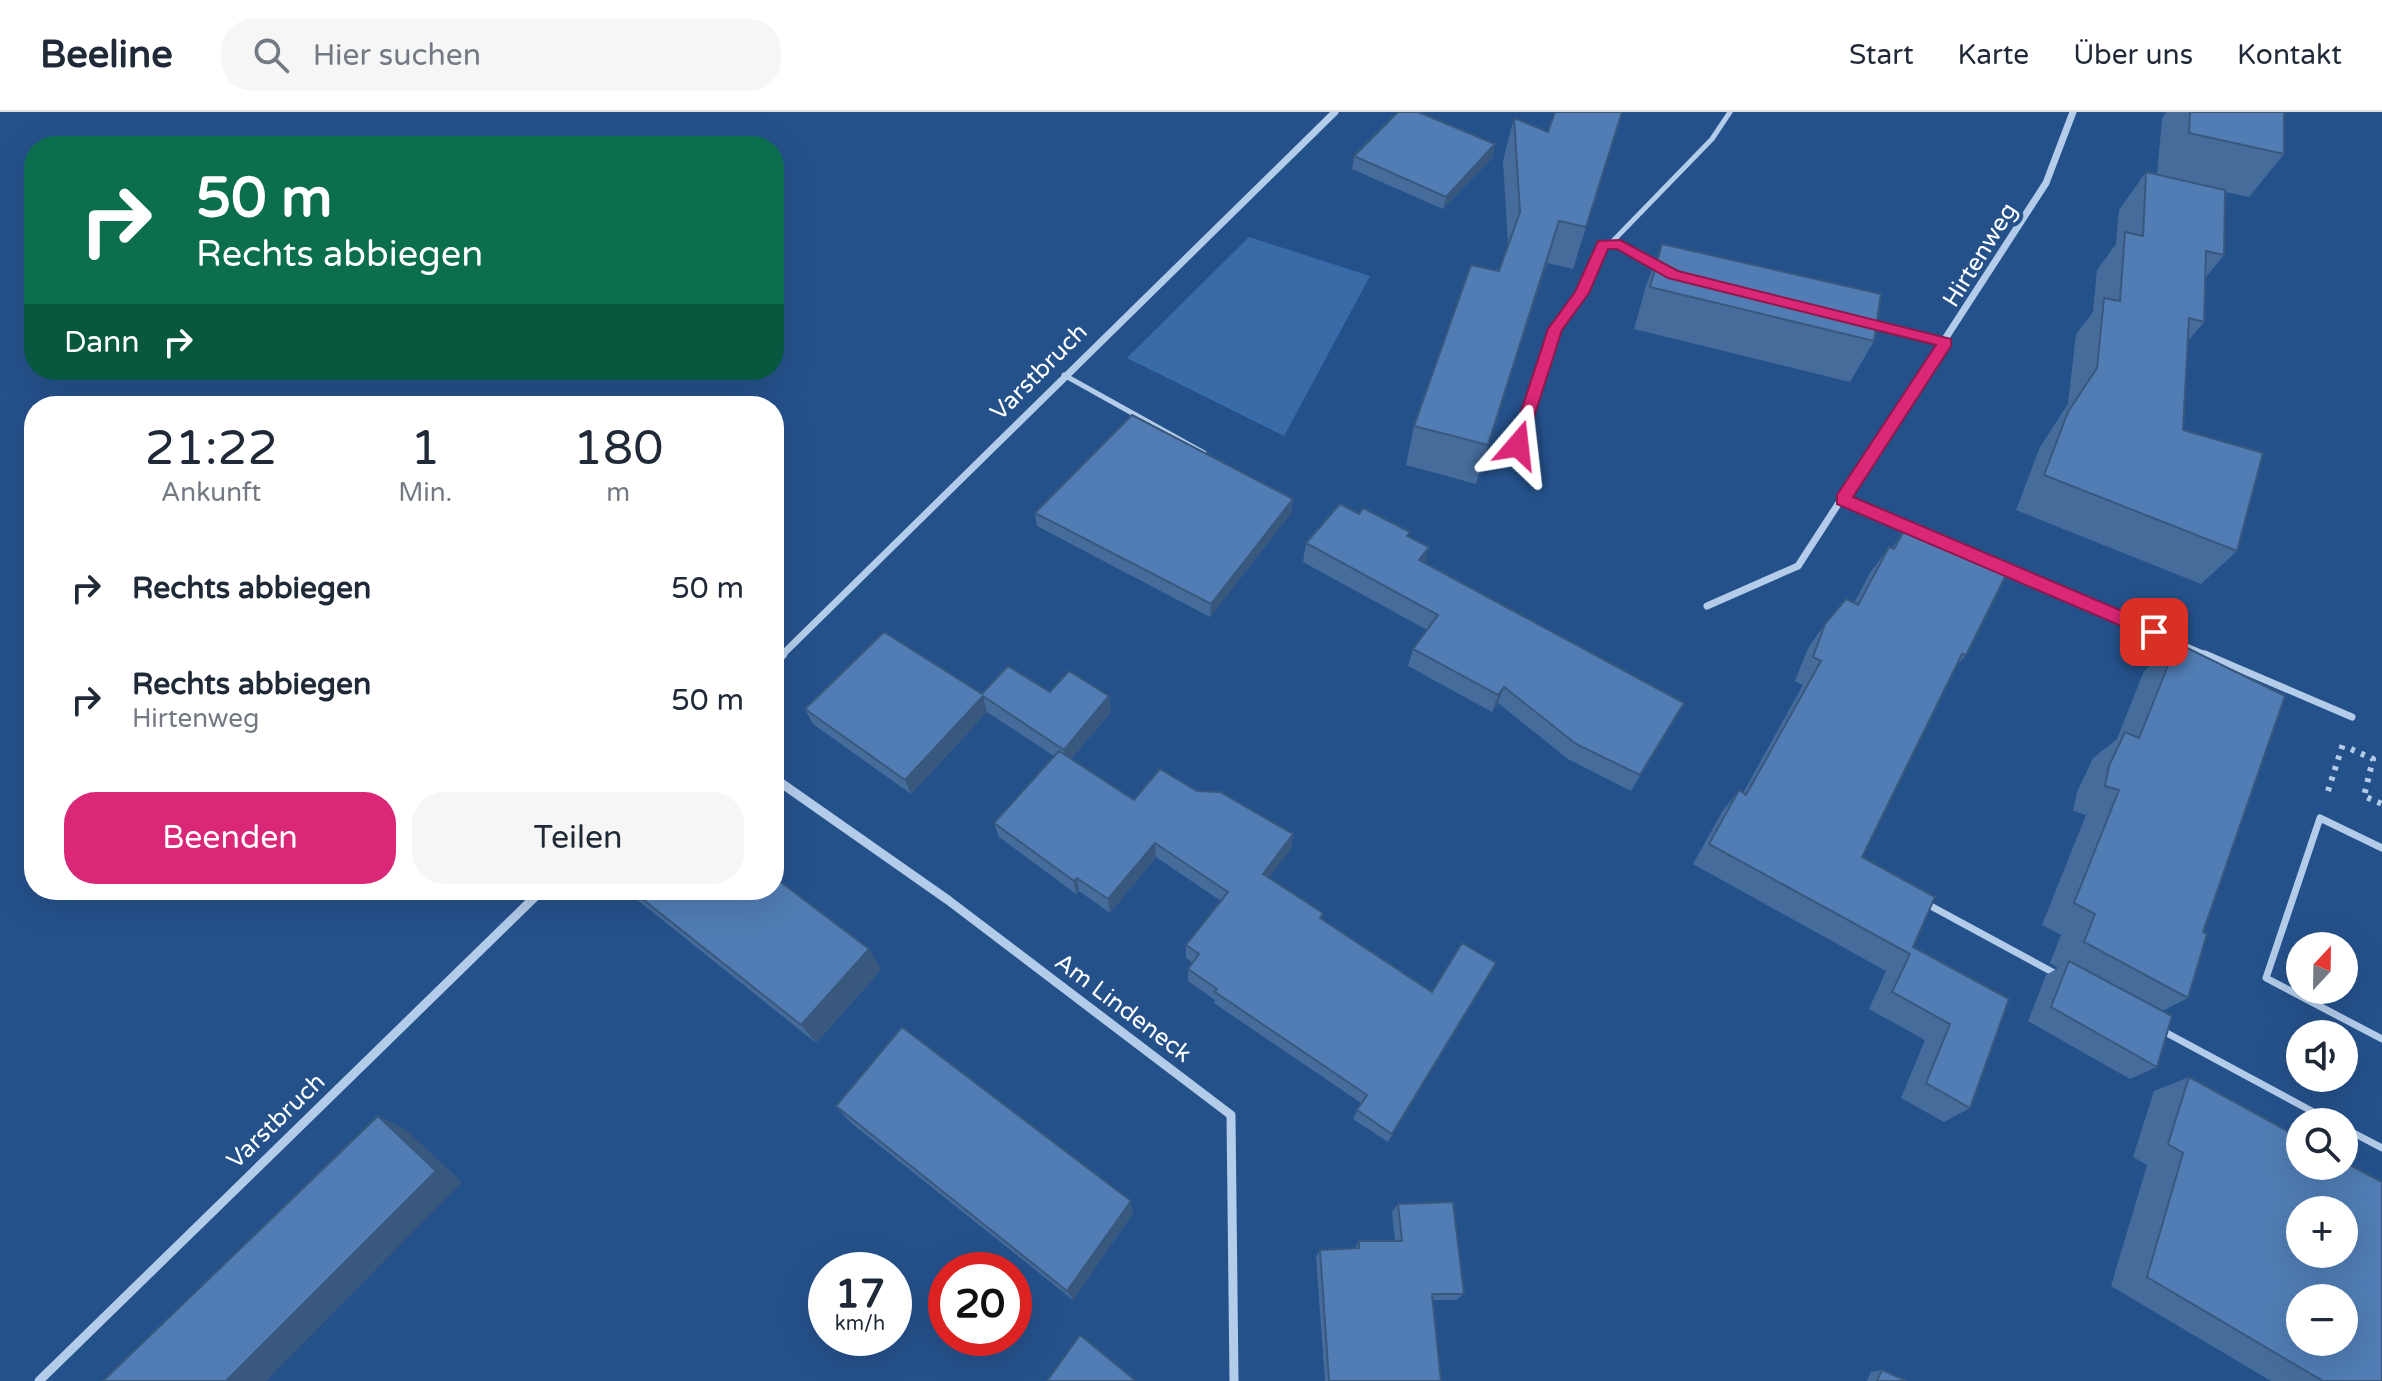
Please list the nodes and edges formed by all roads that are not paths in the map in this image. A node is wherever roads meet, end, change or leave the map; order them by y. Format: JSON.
{"nodes":[{"id":1,"x":1335,"y":112,"type":"edge"},
{"id":2,"x":1730,"y":112,"type":"edge"},
{"id":3,"x":2073,"y":112,"type":"edge"},
{"id":4,"x":1611,"y":243,"type":"junction"},
{"id":5,"x":1673,"y":275,"type":"edge"},
{"id":6,"x":1855,"y":320,"type":"edge"},
{"id":7,"x":1946,"y":342,"type":"junction"},
{"id":8,"x":1064,"y":375,"type":"junction"},
{"id":9,"x":1518,"y":445,"type":"dead end"},
{"id":10,"x":1213,"y":458,"type":"edge"},
{"id":11,"x":1842,"y":499,"type":"junction"},
{"id":12,"x":1707,"y":606,"type":"dead end"},
{"id":13,"x":784,"y":653,"type":"edge"},
{"id":14,"x":2352,"y":717,"type":"road end"},
{"id":15,"x":784,"y":785,"type":"edge"},
{"id":16,"x":2382,"y":848,"type":"edge"},
{"id":17,"x":532,"y":900,"type":"edge"},
{"id":18,"x":1922,"y":902,"type":"edge"},
{"id":19,"x":2061,"y":977,"type":"edge"},
{"id":20,"x":2158,"y":1029,"type":"edge"},
{"id":21,"x":2382,"y":1039,"type":"edge"},
{"id":22,"x":2306,"y":1108,"type":"edge"},
{"id":23,"x":2358,"y":1135,"type":"edge"},
{"id":24,"x":2382,"y":1148,"type":"edge"},
{"id":25,"x":39,"y":1381,"type":"edge"},
{"id":26,"x":1234,"y":1381,"type":"edge"}],
"edges":[{"from":1,"to":8,"type":"street","name":"Varstbruch"},
{"from":2,"to":4,"type":"lane"},
{"from":3,"to":7,"type":"street","name":"Hirtenweg"},
{"from":4,"to":5,"type":"lane"},
{"from":4,"to":9,"type":"lane"},
{"from":6,"to":7,"type":"lane"},
{"from":7,"to":11,"type":"street","name":"Hirtenweg"},
{"from":8,"to":10,"type":"lane"},
{"from":8,"to":13,"type":"street","name":"Varstbruch"},
{"from":11,"to":12,"type":"street","name":"Hirtenweg"},
{"from":11,"to":14,"type":"lane"},
{"from":15,"to":26,"type":"street","name":"Am Lindeneck"},
{"from":16,"to":21,"type":"lane"},
{"from":17,"to":25,"type":"street","name":"Varstbruch"},
{"from":18,"to":19,"type":"lane"},
{"from":20,"to":22,"type":"lane"},
{"from":23,"to":24,"type":"lane"}]}
